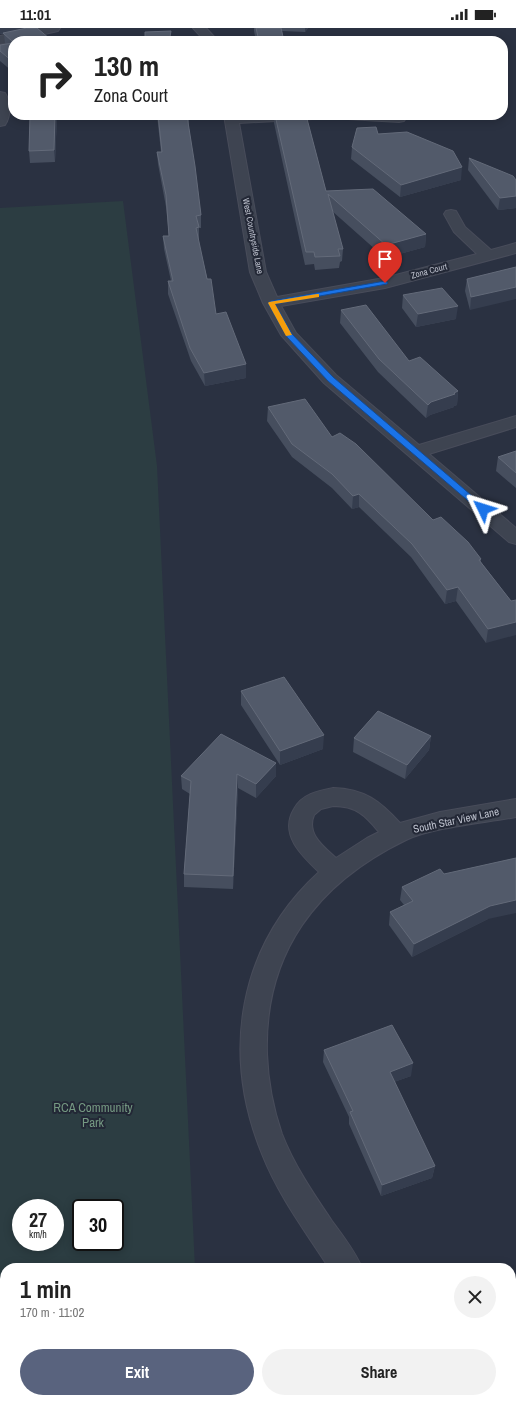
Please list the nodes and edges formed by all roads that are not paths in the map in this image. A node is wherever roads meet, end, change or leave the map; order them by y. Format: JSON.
{"nodes":[{"id":1,"x":54,"y":28,"type":"edge"},
{"id":2,"x":199,"y":28,"type":"edge"},
{"id":3,"x":18,"y":36,"type":"edge"},
{"id":4,"x":207,"y":36,"type":"edge"},
{"id":5,"x":0,"y":96,"type":"edge"},
{"id":6,"x":232,"y":120,"type":"edge"},
{"id":7,"x":0,"y":122,"type":"edge"},
{"id":8,"x":451,"y":214,"type":"dead end"},
{"id":9,"x":516,"y":248,"type":"edge"},
{"id":10,"x":488,"y":256,"type":"junction"},
{"id":11,"x":271,"y":303,"type":"junction"},
{"id":12,"x":516,"y":421,"type":"edge"},
{"id":13,"x":416,"y":452,"type":"junction"},
{"id":14,"x":516,"y":538,"type":"edge"},
{"id":15,"x":516,"y":808,"type":"edge"},
{"id":16,"x":396,"y":835,"type":"junction"},
{"id":17,"x":336,"y":872,"type":"junction"},
{"id":18,"x":344,"y":1263,"type":"edge"}],
"edges":[{"from":1,"to":3,"type":"street"},
{"from":2,"to":4,"type":"street"},
{"from":5,"to":7,"type":"street"},
{"from":6,"to":11,"type":"street","name":"West Countryside Lane"},
{"from":8,"to":10,"type":"street"},
{"from":9,"to":10,"type":"street","name":"Zona Court"},
{"from":10,"to":11,"type":"street","name":"Zona Court"},
{"from":11,"to":13,"type":"street","name":"West Countryside Lane"},
{"from":12,"to":13,"type":"street"},
{"from":13,"to":14,"type":"street","name":"West Countryside Lane"},
{"from":15,"to":16,"type":"street","name":"South Star View Lane"},
{"from":16,"to":17,"type":"street","name":"South Star View Lane"},
{"from":16,"to":17,"type":"street"},
{"from":17,"to":18,"type":"street","name":"South Star View Lane"}]}
